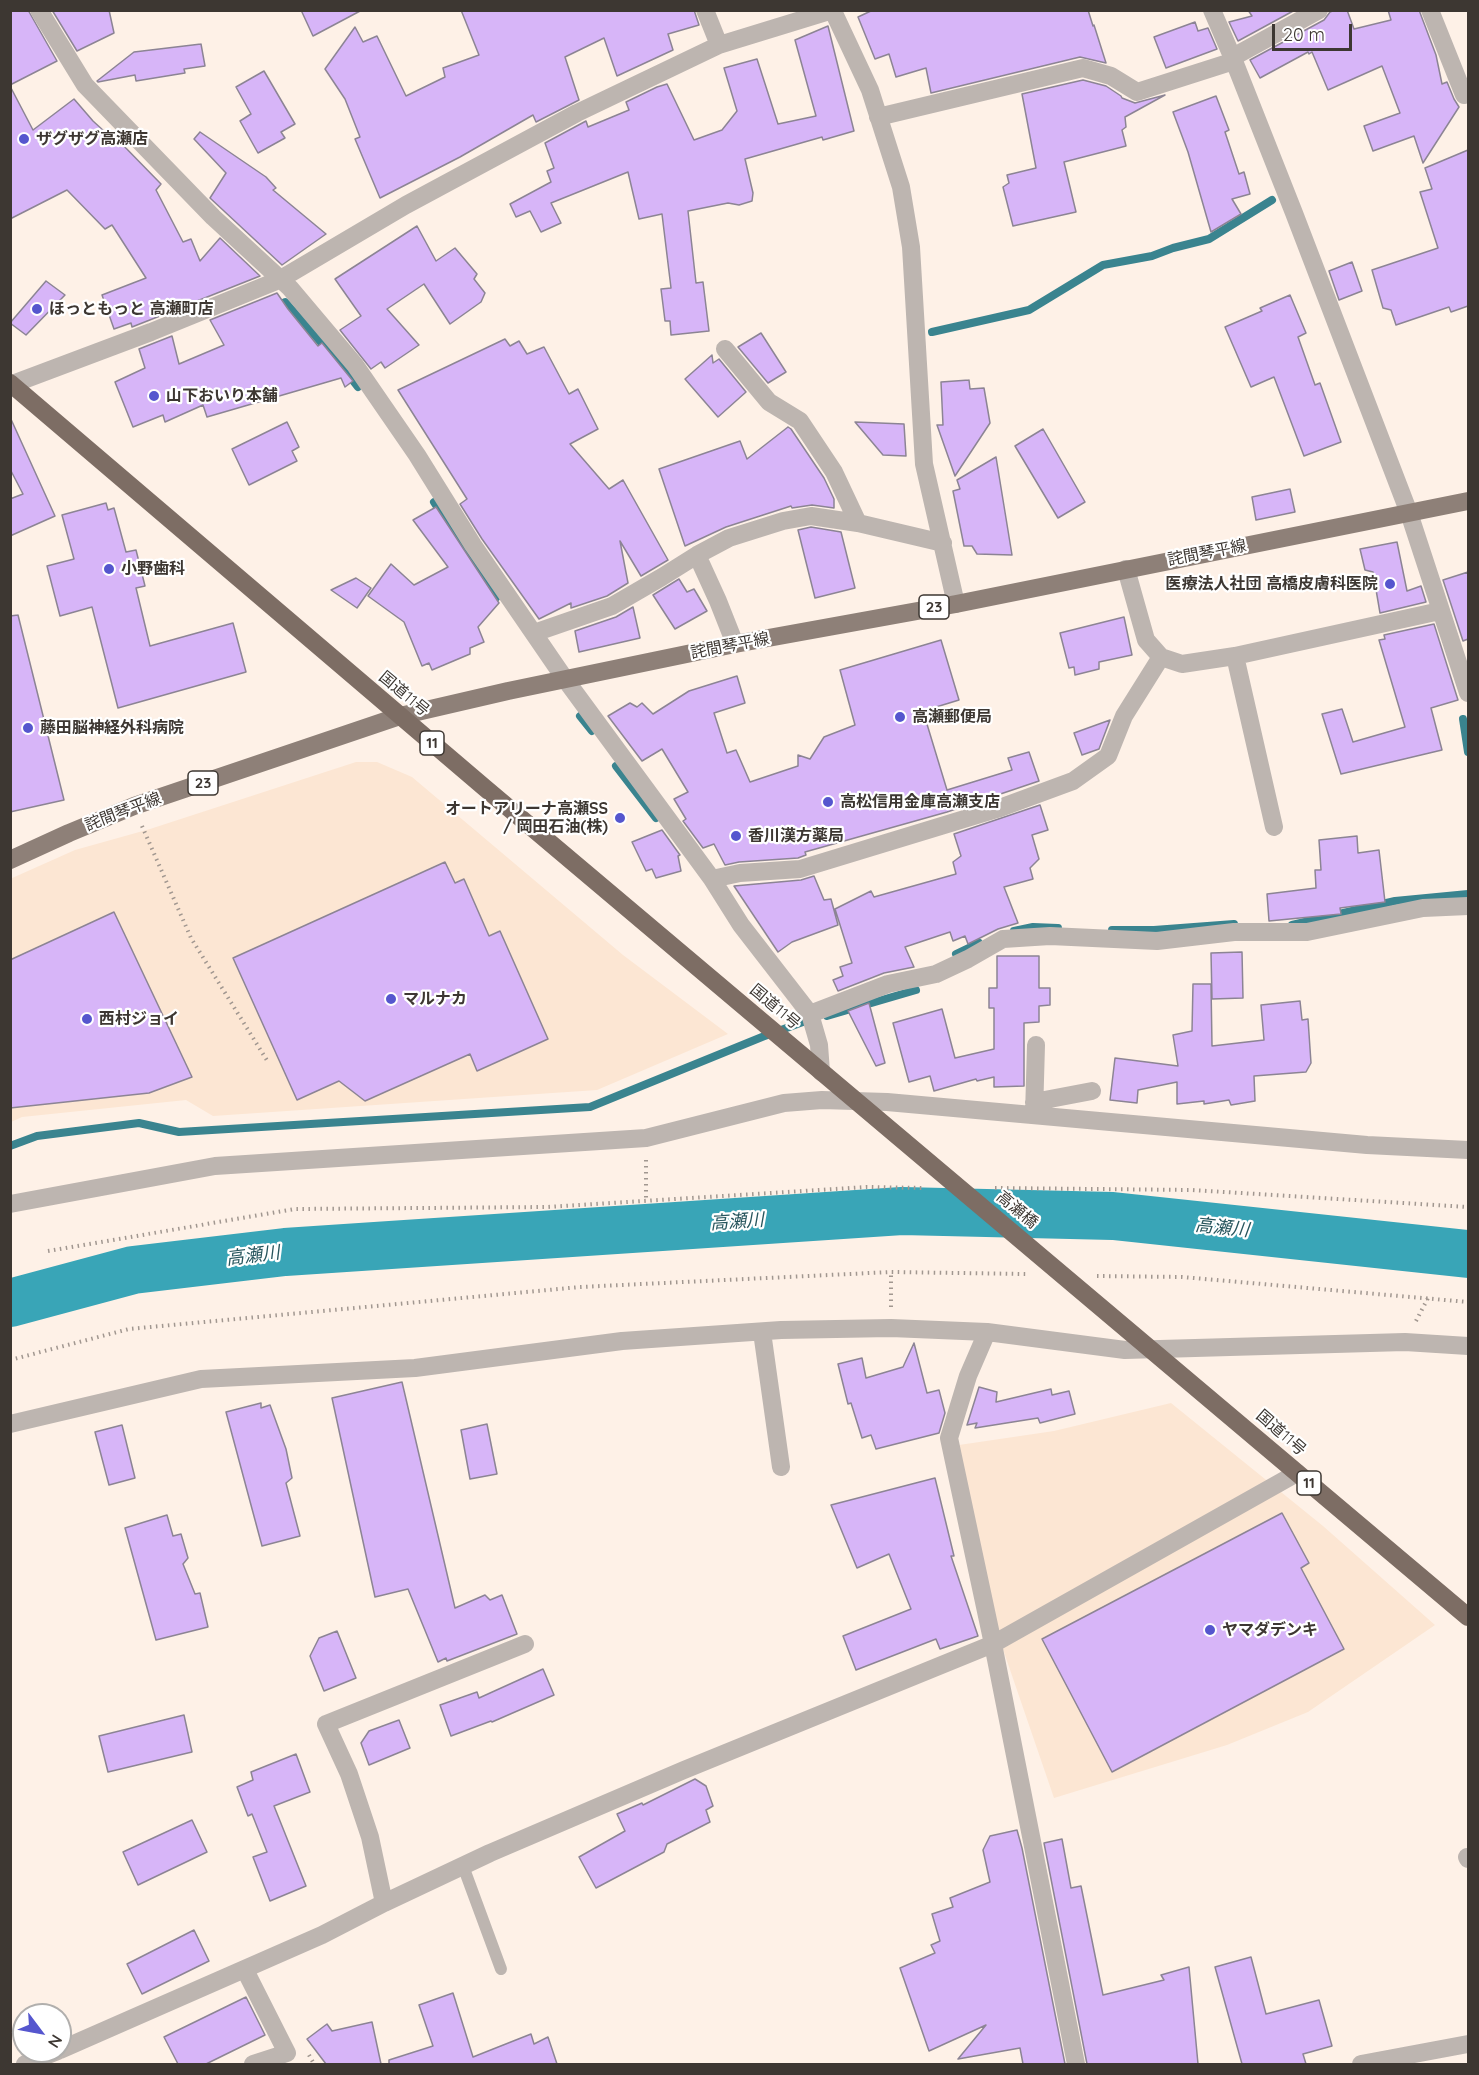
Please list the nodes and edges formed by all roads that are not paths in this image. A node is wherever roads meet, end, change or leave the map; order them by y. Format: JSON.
{"nodes":[{"id":1,"x":39,"y":10,"type":"edge"},
{"id":2,"x":705,"y":10,"type":"edge"},
{"id":3,"x":833,"y":10,"type":"edge"},
{"id":4,"x":1212,"y":10,"type":"edge"},
{"id":5,"x":1319,"y":10,"type":"edge"},
{"id":6,"x":1430,"y":10,"type":"edge"},
{"id":7,"x":719,"y":45,"type":"junction"},
{"id":8,"x":1234,"y":59,"type":"junction"},
{"id":9,"x":1468,"y":94,"type":"edge"},
{"id":10,"x":878,"y":117,"type":"junction"},
{"id":11,"x":279,"y":280,"type":"junction"},
{"id":12,"x":724,"y":349,"type":"dead end"},
{"id":13,"x":11,"y":384,"type":"edge"},
{"id":14,"x":1468,"y":501,"type":"edge"},
{"id":15,"x":1409,"y":513,"type":"junction"},
{"id":16,"x":858,"y":523,"type":"junction"},
{"id":17,"x":943,"y":543,"type":"junction"},
{"id":18,"x":697,"y":555,"type":"junction"},
{"id":19,"x":1126,"y":569,"type":"junction"},
{"id":20,"x":956,"y":604,"type":"junction"},
{"id":21,"x":1440,"y":610,"type":"junction"},
{"id":22,"x":534,"y":633,"type":"junction"},
{"id":23,"x":735,"y":644,"type":"junction"},
{"id":24,"x":1235,"y":656,"type":"junction"},
{"id":25,"x":1161,"y":657,"type":"junction"},
{"id":26,"x":566,"y":679,"type":"junction"},
{"id":27,"x":1468,"y":693,"type":"edge"},
{"id":28,"x":400,"y":716,"type":"junction"},
{"id":29,"x":1274,"y":827,"type":"dead end"},
{"id":30,"x":10,"y":860,"type":"edge"},
{"id":31,"x":712,"y":879,"type":"junction"},
{"id":32,"x":1468,"y":906,"type":"edge"},
{"id":33,"x":810,"y":1014,"type":"junction"},
{"id":34,"x":1036,"y":1045,"type":"dead end"},
{"id":35,"x":821,"y":1072,"type":"junction"},
{"id":36,"x":1092,"y":1091,"type":"dead end"},
{"id":37,"x":857,"y":1101,"type":"junction"},
{"id":38,"x":1034,"y":1109,"type":"junction"},
{"id":39,"x":1468,"y":1150,"type":"edge"},
{"id":40,"x":10,"y":1203,"type":"edge"},
{"id":41,"x":762,"y":1332,"type":"junction"},
{"id":42,"x":987,"y":1332,"type":"junction"},
{"id":43,"x":1468,"y":1346,"type":"edge"},
{"id":44,"x":1151,"y":1348,"type":"junction"},
{"id":45,"x":10,"y":1424,"type":"edge"},
{"id":46,"x":781,"y":1467,"type":"dead end"},
{"id":47,"x":1297,"y":1473,"type":"junction"},
{"id":48,"x":1468,"y":1617,"type":"edge"},
{"id":49,"x":525,"y":1644,"type":"dead end"},
{"id":50,"x":993,"y":1644,"type":"junction"},
{"id":51,"x":463,"y":1866,"type":"junction"},
{"id":52,"x":384,"y":1903,"type":"junction"},
{"id":53,"x":245,"y":1970,"type":"junction"},
{"id":54,"x":501,"y":1970,"type":"dead end"},
{"id":55,"x":72,"y":2044,"type":"edge"},
{"id":56,"x":1468,"y":2044,"type":"edge"},
{"id":57,"x":253,"y":2064,"type":"edge"},
{"id":58,"x":1076,"y":2064,"type":"edge"},
{"id":59,"x":1361,"y":2064,"type":"edge"}],
"edges":[{"from":1,"to":11,"type":"street"},
{"from":2,"to":7,"type":"street"},
{"from":3,"to":7,"type":"street"},
{"from":3,"to":10,"type":"street"},
{"from":4,"to":8,"type":"street"},
{"from":5,"to":8,"type":"street"},
{"from":6,"to":9,"type":"street"},
{"from":7,"to":11,"type":"street"},
{"from":8,"to":10,"type":"street"},
{"from":8,"to":15,"type":"street"},
{"from":10,"to":17,"type":"street"},
{"from":11,"to":13,"type":"street"},
{"from":11,"to":22,"type":"street"},
{"from":12,"to":16,"type":"street"},
{"from":13,"to":28,"type":"highway","name":"国道11号","number":"11"},
{"from":14,"to":15,"type":"main road","name":"詫間琴平線","number":"23"},
{"from":15,"to":19,"type":"main road","name":"詫間琴平線","number":"23"},
{"from":15,"to":21,"type":"street"},
{"from":16,"to":17,"type":"street"},
{"from":16,"to":18,"type":"street"},
{"from":17,"to":20,"type":"street"},
{"from":18,"to":22,"type":"street"},
{"from":18,"to":23,"type":"street"},
{"from":19,"to":20,"type":"main road","name":"詫間琴平線","number":"23"},
{"from":19,"to":25,"type":"street"},
{"from":20,"to":23,"type":"main road","name":"詫間琴平線","number":"23"},
{"from":21,"to":24,"type":"street"},
{"from":21,"to":27,"type":"street"},
{"from":22,"to":26,"type":"street"},
{"from":23,"to":26,"type":"main road","name":"詫間琴平線","number":"23"},
{"from":24,"to":25,"type":"street"},
{"from":24,"to":29,"type":"street"},
{"from":25,"to":31,"type":"street"},
{"from":26,"to":28,"type":"main road","name":"詫間琴平線","number":"23"},
{"from":26,"to":31,"type":"street"},
{"from":28,"to":30,"type":"main road","name":"詫間琴平線","number":"23"},
{"from":28,"to":35,"type":"highway","name":"国道11号","number":"11"},
{"from":31,"to":33,"type":"street"},
{"from":32,"to":33,"type":"street"},
{"from":33,"to":35,"type":"street"},
{"from":34,"to":38,"type":"street"},
{"from":35,"to":37,"type":"highway","name":"国道11号","number":"11"},
{"from":36,"to":38,"type":"street"},
{"from":37,"to":38,"type":"street"},
{"from":37,"to":40,"type":"street"},
{"from":37,"to":44,"type":"highway","name":"高瀬橋","number":"11"},
{"from":38,"to":39,"type":"street"},
{"from":41,"to":42,"type":"street"},
{"from":41,"to":45,"type":"street"},
{"from":41,"to":46,"type":"street"},
{"from":42,"to":44,"type":"street"},
{"from":42,"to":50,"type":"street"},
{"from":43,"to":44,"type":"street"},
{"from":44,"to":47,"type":"highway","name":"国道11号","number":"11"},
{"from":47,"to":48,"type":"highway","name":"国道11号","number":"11"},
{"from":47,"to":50,"type":"street"},
{"from":49,"to":52,"type":"street"},
{"from":50,"to":51,"type":"street"},
{"from":50,"to":58,"type":"street"},
{"from":51,"to":52,"type":"street"},
{"from":51,"to":54,"type":"lane"},
{"from":52,"to":53,"type":"street"},
{"from":53,"to":55,"type":"street"},
{"from":53,"to":57,"type":"street"},
{"from":56,"to":59,"type":"street"}]}
